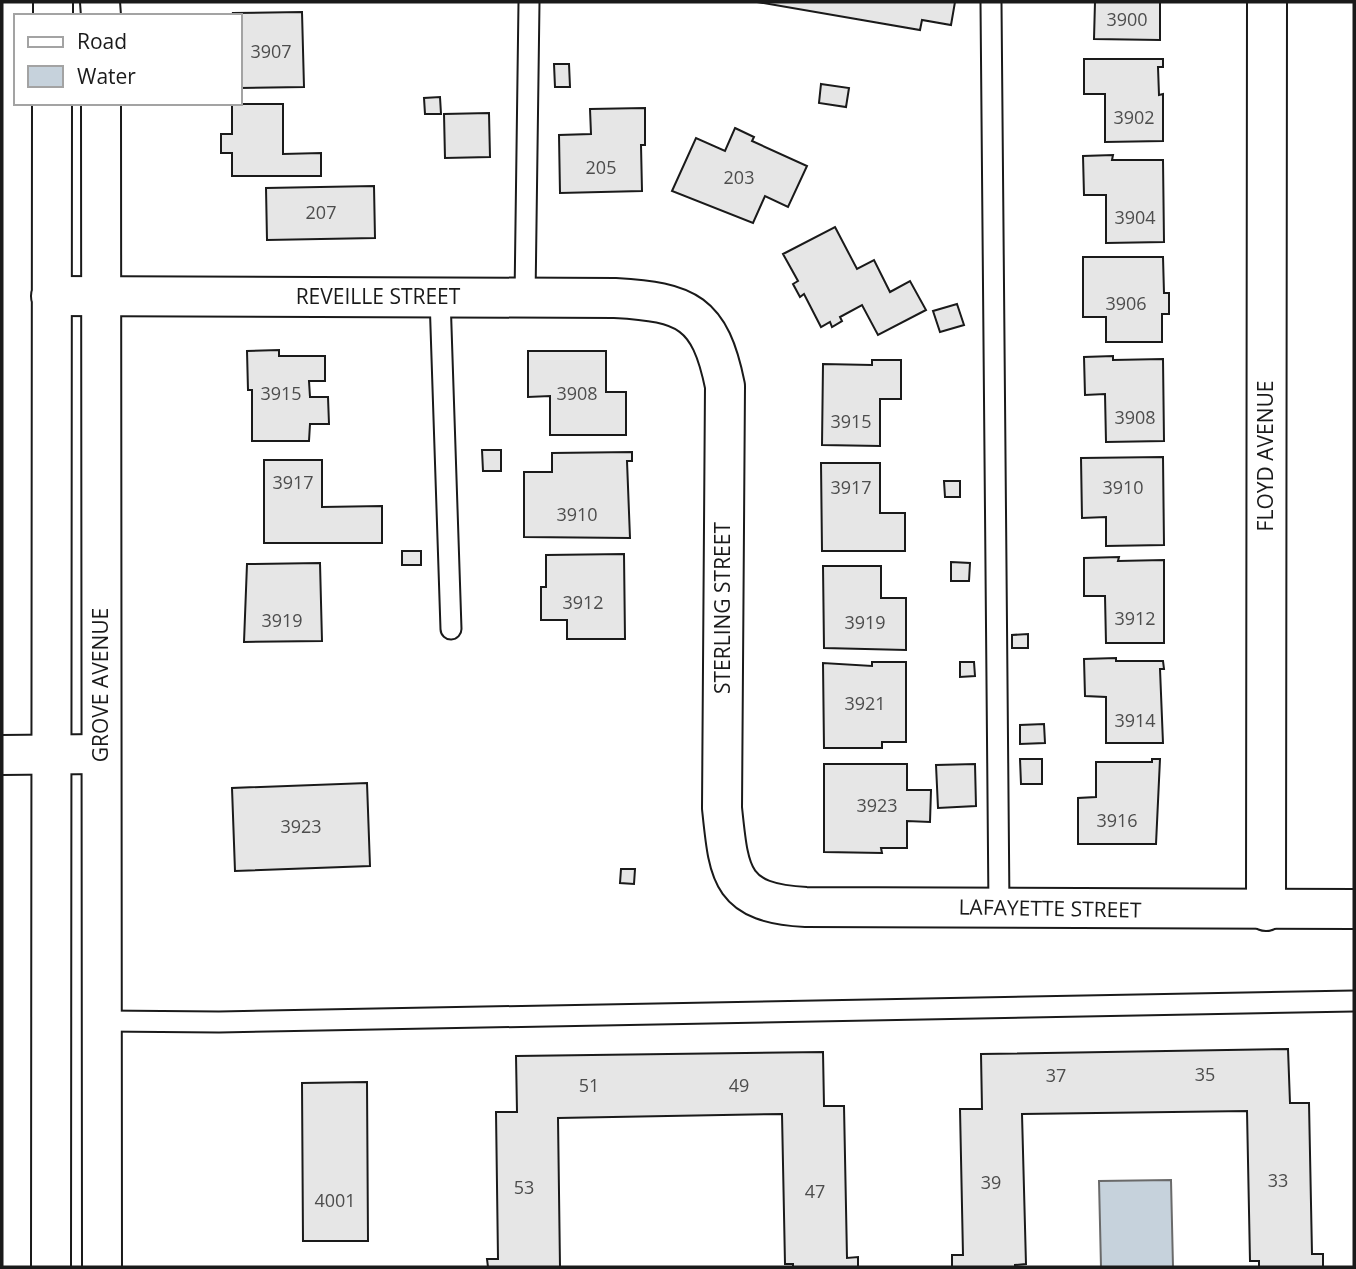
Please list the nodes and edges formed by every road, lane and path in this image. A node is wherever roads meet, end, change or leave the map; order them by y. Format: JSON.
{"nodes":[{"id":1,"x":529,"y":2,"type":"edge"},
{"id":2,"x":991,"y":2,"type":"edge"},
{"id":3,"x":1267,"y":2,"type":"edge"},
{"id":4,"x":52,"y":105,"type":"edge"},
{"id":5,"x":101,"y":105,"type":"edge"},
{"id":6,"x":51,"y":296,"type":"junction"},
{"id":7,"x":102,"y":297,"type":"junction"},
{"id":8,"x":440,"y":297,"type":"junction"},
{"id":9,"x":525,"y":298,"type":"junction"},
{"id":10,"x":700,"y":322,"type":"joint"},
{"id":11,"x":451,"y":629,"type":"dead end"},
{"id":12,"x":52,"y":754,"type":"junction"},
{"id":13,"x":101,"y":754,"type":"junction"},
{"id":14,"x":2,"y":755,"type":"edge"},
{"id":15,"x":748,"y":894,"type":"joint"},
{"id":16,"x":999,"y":908,"type":"junction"},
{"id":17,"x":1354,"y":909,"type":"edge"},
{"id":18,"x":1266,"y":911,"type":"junction"},
{"id":19,"x":1354,"y":1001,"type":"edge"},
{"id":20,"x":104,"y":1021,"type":"junction"},
{"id":21,"x":51,"y":1267,"type":"edge"},
{"id":22,"x":102,"y":1267,"type":"edge"}],
"edges":[{"from":1,"to":9,"type":"lane"},
{"from":2,"to":16,"type":"lane"},
{"from":3,"to":18,"type":"street","name":"FLOYD AVENUE"},
{"from":4,"to":6,"type":"street"},
{"from":5,"to":7,"type":"street","name":"GROVE AVENUE"},
{"from":6,"to":7,"type":"street","name":"REVEILLE STREET"},
{"from":6,"to":12,"type":"street"},
{"from":7,"to":8,"type":"street","name":"REVEILLE STREET"},
{"from":7,"to":13,"type":"street","name":"GROVE AVENUE"},
{"from":8,"to":9,"type":"street","name":"REVEILLE STREET"},
{"from":8,"to":11,"type":"lane"},
{"from":9,"to":10,"type":"street","name":"REVEILLE STREET"},
{"from":10,"to":15,"type":"street","name":"STERLING STREET"},
{"from":12,"to":13,"type":"street"},
{"from":12,"to":14,"type":"street"},
{"from":12,"to":21,"type":"street"},
{"from":13,"to":20,"type":"street","name":"GROVE AVENUE"},
{"from":15,"to":16,"type":"street","name":"LAFAYETTE STREET"},
{"from":16,"to":18,"type":"street","name":"LAFAYETTE STREET"},
{"from":17,"to":18,"type":"street","name":"LAFAYETTE STREET"},
{"from":19,"to":20,"type":"lane"},
{"from":20,"to":22,"type":"street","name":"GROVE AVENUE"}]}
